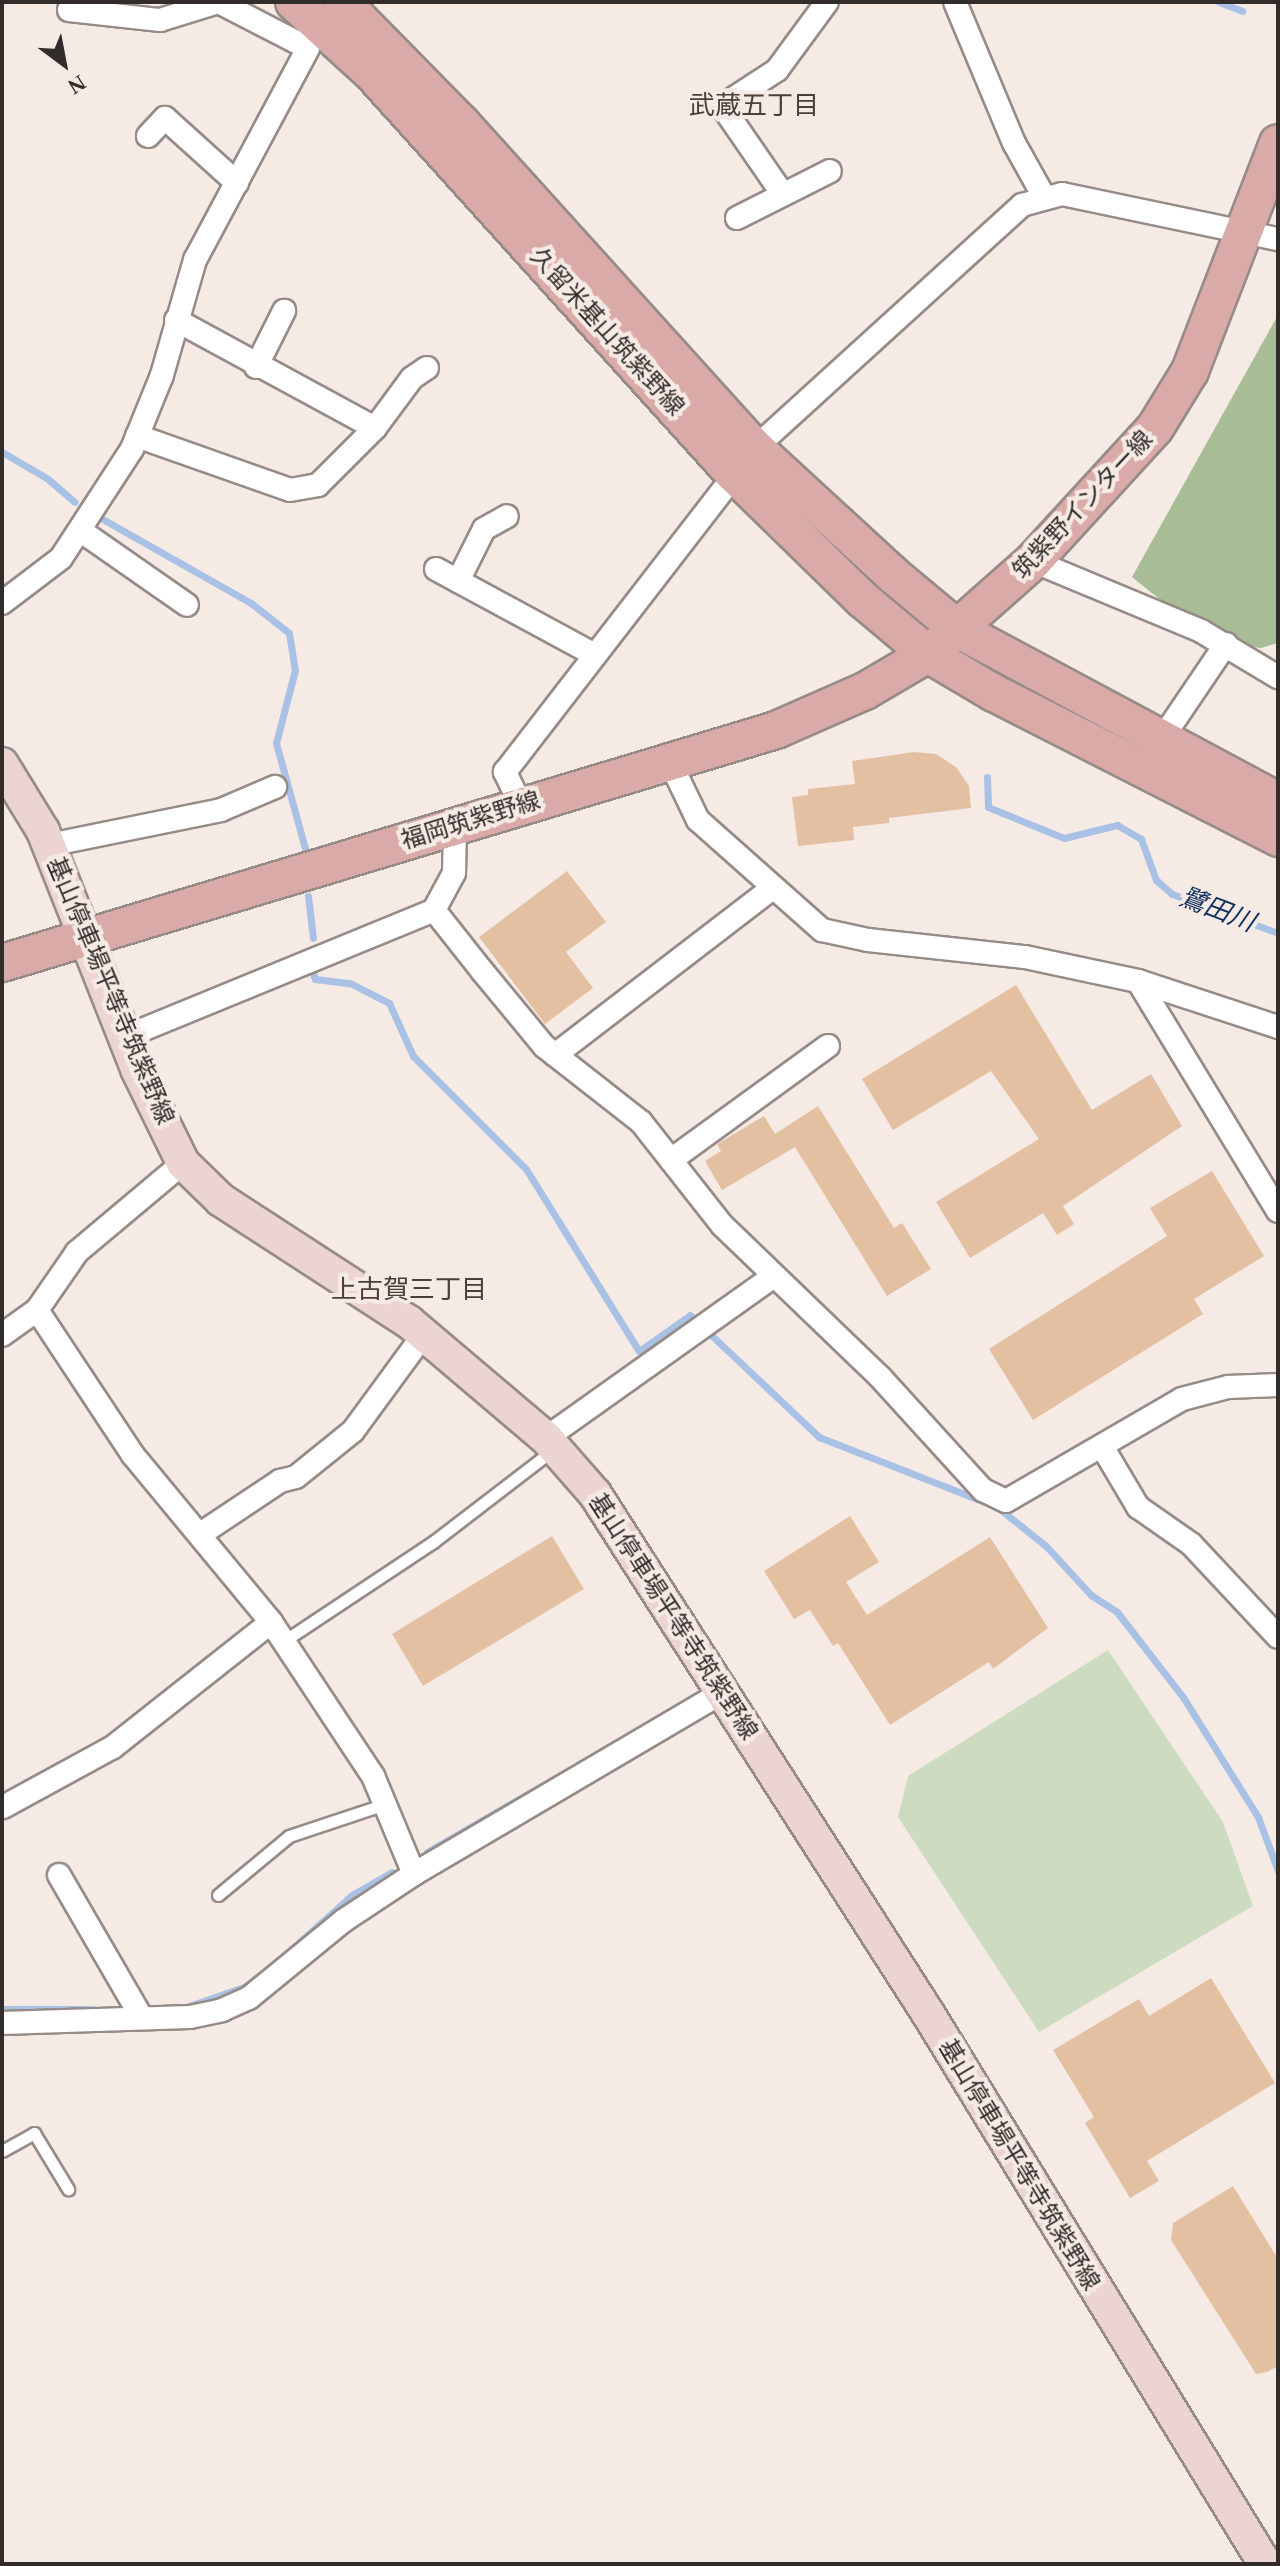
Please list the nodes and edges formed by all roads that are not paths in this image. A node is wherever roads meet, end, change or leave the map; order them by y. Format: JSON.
{"nodes":[{"id":1,"x":218,"y":2,"type":"edge"},
{"id":2,"x":294,"y":2,"type":"edge"},
{"id":3,"x":342,"y":2,"type":"edge"},
{"id":4,"x":827,"y":2,"type":"edge"},
{"id":5,"x":955,"y":2,"type":"edge"},
{"id":6,"x":69,"y":10,"type":"dead end"},
{"id":7,"x":148,"y":136,"type":"dead end"},
{"id":8,"x":1278,"y":143,"type":"edge"},
{"id":9,"x":830,"y":171,"type":"dead end"},
{"id":10,"x":237,"y":183,"type":"junction"},
{"id":11,"x":782,"y":193,"type":"junction"},
{"id":12,"x":1043,"y":195,"type":"junction"},
{"id":13,"x":737,"y":218,"type":"dead end"},
{"id":14,"x":1262,"y":235,"type":"edge"},
{"id":15,"x":284,"y":311,"type":"dead end"},
{"id":16,"x":176,"y":320,"type":"junction"},
{"id":17,"x":256,"y":367,"type":"junction"},
{"id":18,"x":427,"y":368,"type":"dead end"},
{"id":19,"x":375,"y":428,"type":"junction"},
{"id":20,"x":137,"y":436,"type":"junction"},
{"id":21,"x":744,"y":461,"type":"junction"},
{"id":22,"x":507,"y":516,"type":"dead end"},
{"id":23,"x":81,"y":531,"type":"junction"},
{"id":24,"x":1033,"y":561,"type":"junction"},
{"id":25,"x":436,"y":569,"type":"dead end"},
{"id":26,"x":458,"y":581,"type":"junction"},
{"id":27,"x":2,"y":603,"type":"edge"},
{"id":28,"x":187,"y":605,"type":"dead end"},
{"id":29,"x":959,"y":630,"type":"junction"},
{"id":30,"x":1226,"y":644,"type":"junction"},
{"id":31,"x":928,"y":654,"type":"junction"},
{"id":32,"x":595,"y":655,"type":"junction"},
{"id":33,"x":1278,"y":677,"type":"edge"},
{"id":34,"x":1161,"y":740,"type":"junction"},
{"id":35,"x":2,"y":764,"type":"edge"},
{"id":36,"x":671,"y":764,"type":"junction"},
{"id":37,"x":275,"y":787,"type":"dead end"},
{"id":38,"x":1278,"y":801,"type":"edge"},
{"id":39,"x":521,"y":805,"type":"junction"},
{"id":40,"x":455,"y":826,"type":"junction"},
{"id":41,"x":1278,"y":838,"type":"edge"},
{"id":42,"x":49,"y":845,"type":"junction"},
{"id":43,"x":773,"y":888,"type":"junction"},
{"id":44,"x":434,"y":910,"type":"junction"},
{"id":45,"x":86,"y":937,"type":"junction"},
{"id":46,"x":2,"y":963,"type":"edge"},
{"id":47,"x":1138,"y":981,"type":"junction"},
{"id":48,"x":1278,"y":1027,"type":"edge"},
{"id":49,"x":125,"y":1037,"type":"junction"},
{"id":50,"x":828,"y":1046,"type":"dead end"},
{"id":51,"x":555,"y":1055,"type":"junction"},
{"id":52,"x":671,"y":1160,"type":"junction"},
{"id":53,"x":183,"y":1163,"type":"junction"},
{"id":54,"x":1278,"y":1211,"type":"edge"},
{"id":55,"x":774,"y":1276,"type":"junction"},
{"id":56,"x":37,"y":1310,"type":"junction"},
{"id":57,"x":424,"y":1334,"type":"junction"},
{"id":58,"x":2,"y":1335,"type":"edge"},
{"id":59,"x":1278,"y":1385,"type":"edge"},
{"id":60,"x":550,"y":1444,"type":"junction"},
{"id":61,"x":1103,"y":1448,"type":"junction"},
{"id":62,"x":202,"y":1533,"type":"junction"},
{"id":63,"x":271,"y":1622,"type":"junction"},
{"id":64,"x":1278,"y":1637,"type":"edge"},
{"id":65,"x":284,"y":1641,"type":"junction"},
{"id":66,"x":723,"y":1692,"type":"junction"},
{"id":67,"x":385,"y":1804,"type":"junction"},
{"id":68,"x":3,"y":1807,"type":"edge"},
{"id":69,"x":414,"y":1874,"type":"junction"},
{"id":70,"x":59,"y":1875,"type":"dead end"},
{"id":71,"x":218,"y":1895,"type":"dead end"},
{"id":72,"x":142,"y":2018,"type":"junction"},
{"id":73,"x":2,"y":2023,"type":"edge"},
{"id":74,"x":2,"y":2151,"type":"edge"},
{"id":75,"x":68,"y":2189,"type":"dead end"},
{"id":76,"x":1265,"y":2564,"type":"edge"}],
"edges":[{"from":1,"to":6,"type":"street"},
{"from":1,"to":10,"type":"street"},
{"from":2,"to":21,"type":"main road","name":"久留米基山筑紫野線"},
{"from":3,"to":21,"type":"main road","name":"久留米基山筑紫野線"},
{"from":4,"to":11,"type":"street"},
{"from":5,"to":12,"type":"street"},
{"from":7,"to":10,"type":"street"},
{"from":8,"to":14,"type":"main road","name":"筑紫野インター線"},
{"from":9,"to":11,"type":"street"},
{"from":10,"to":16,"type":"street"},
{"from":11,"to":13,"type":"street"},
{"from":12,"to":14,"type":"street"},
{"from":12,"to":21,"type":"street"},
{"from":14,"to":24,"type":"main road","name":"筑紫野インター線"},
{"from":15,"to":17,"type":"street"},
{"from":16,"to":17,"type":"street"},
{"from":16,"to":20,"type":"street"},
{"from":17,"to":19,"type":"street"},
{"from":18,"to":19,"type":"street"},
{"from":19,"to":20,"type":"street"},
{"from":20,"to":23,"type":"street"},
{"from":21,"to":29,"type":"main road","name":"久留米基山筑紫野線"},
{"from":21,"to":31,"type":"main road","name":"久留米基山筑紫野線"},
{"from":21,"to":32,"type":"street"},
{"from":22,"to":26,"type":"street"},
{"from":23,"to":27,"type":"street"},
{"from":23,"to":28,"type":"street"},
{"from":24,"to":29,"type":"main road","name":"筑紫野インター線"},
{"from":24,"to":30,"type":"street"},
{"from":25,"to":26,"type":"street"},
{"from":26,"to":32,"type":"street"},
{"from":29,"to":31,"type":"main road","name":"筑紫野インター線"},
{"from":29,"to":34,"type":"main road"},
{"from":30,"to":33,"type":"street"},
{"from":30,"to":34,"type":"street"},
{"from":31,"to":36,"type":"main road","name":"福岡筑紫野線"},
{"from":31,"to":41,"type":"main road"},
{"from":32,"to":39,"type":"street"},
{"from":34,"to":38,"type":"main road"},
{"from":35,"to":42,"type":"main road","name":"基山停車場平等寺筑紫野線"},
{"from":36,"to":39,"type":"main road","name":"福岡筑紫野線"},
{"from":36,"to":43,"type":"street"},
{"from":37,"to":42,"type":"street"},
{"from":39,"to":40,"type":"main road","name":"福岡筑紫野線"},
{"from":40,"to":44,"type":"street"},
{"from":40,"to":45,"type":"main road","name":"福岡筑紫野線"},
{"from":42,"to":45,"type":"main road","name":"基山停車場平等寺筑紫野線"},
{"from":43,"to":47,"type":"street"},
{"from":43,"to":51,"type":"street"},
{"from":44,"to":49,"type":"street"},
{"from":44,"to":51,"type":"street"},
{"from":45,"to":46,"type":"main road","name":"福岡筑紫野線"},
{"from":45,"to":49,"type":"main road","name":"基山停車場平等寺筑紫野線"},
{"from":47,"to":48,"type":"street"},
{"from":47,"to":54,"type":"street"},
{"from":49,"to":53,"type":"main road","name":"基山停車場平等寺筑紫野線"},
{"from":50,"to":52,"type":"street"},
{"from":51,"to":52,"type":"street"},
{"from":52,"to":55,"type":"street"},
{"from":53,"to":56,"type":"street"},
{"from":53,"to":57,"type":"main road","name":"基山停車場平等寺筑紫野線"},
{"from":55,"to":60,"type":"street"},
{"from":55,"to":61,"type":"street"},
{"from":56,"to":58,"type":"street"},
{"from":56,"to":62,"type":"street"},
{"from":57,"to":60,"type":"main road","name":"基山停車場平等寺筑紫野線"},
{"from":57,"to":62,"type":"street"},
{"from":59,"to":61,"type":"street"},
{"from":60,"to":65,"type":"lane"},
{"from":60,"to":66,"type":"main road","name":"基山停車場平等寺筑紫野線"},
{"from":61,"to":64,"type":"street"},
{"from":62,"to":63,"type":"street"},
{"from":63,"to":65,"type":"street"},
{"from":63,"to":68,"type":"street"},
{"from":65,"to":67,"type":"street"},
{"from":66,"to":69,"type":"street"},
{"from":66,"to":76,"type":"main road","name":"基山停車場平等寺筑紫野線"},
{"from":67,"to":69,"type":"street"},
{"from":67,"to":71,"type":"lane"},
{"from":69,"to":72,"type":"street"},
{"from":70,"to":72,"type":"street"},
{"from":72,"to":73,"type":"street"},
{"from":74,"to":75,"type":"lane"}]}
